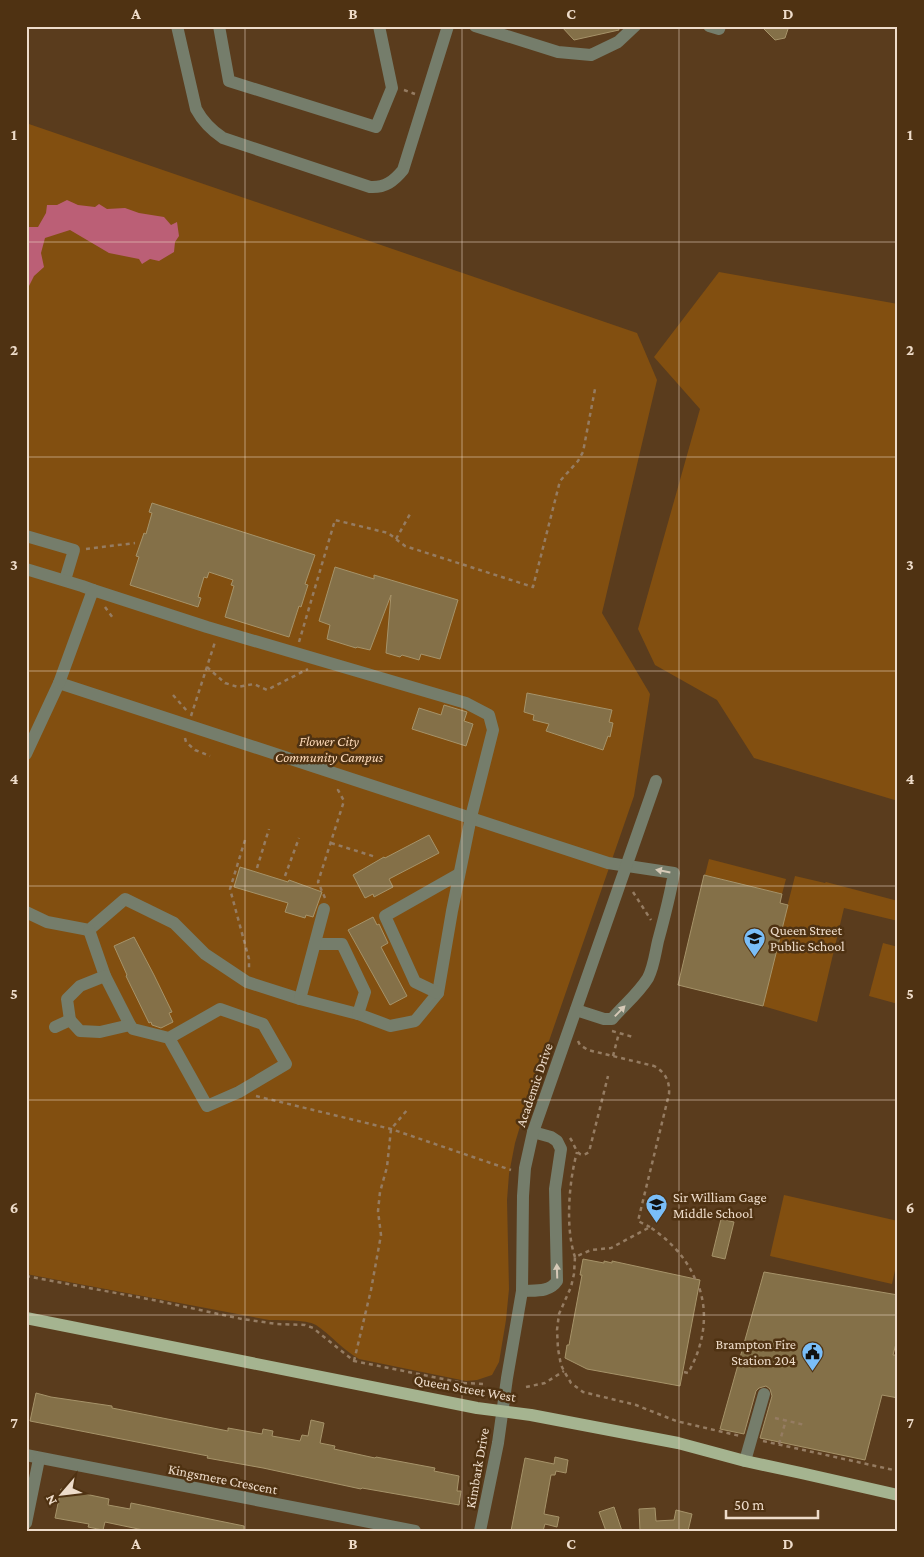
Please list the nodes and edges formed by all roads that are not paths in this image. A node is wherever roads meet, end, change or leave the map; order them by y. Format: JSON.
{"nodes":[{"id":1,"x":177,"y":26,"type":"edge"},
{"id":2,"x":379,"y":26,"type":"edge"},
{"id":3,"x":448,"y":26,"type":"edge"},
{"id":4,"x":475,"y":26,"type":"edge"},
{"id":5,"x":634,"y":26,"type":"edge"},
{"id":6,"x":709,"y":26,"type":"edge"},
{"id":7,"x":720,"y":26,"type":"edge"},
{"id":8,"x":217,"y":27,"type":"edge"},
{"id":9,"x":26,"y":536,"type":"edge"},
{"id":10,"x":26,"y":569,"type":"edge"},
{"id":11,"x":65,"y":580,"type":"junction"},
{"id":12,"x":92,"y":590,"type":"junction"},
{"id":13,"x":59,"y":683,"type":"junction"},
{"id":14,"x":26,"y":754,"type":"edge"},
{"id":15,"x":656,"y":781,"type":"dead end"},
{"id":16,"x":471,"y":817,"type":"junction"},
{"id":17,"x":626,"y":866,"type":"junction"},
{"id":18,"x":459,"y":874,"type":"junction"},
{"id":19,"x":324,"y":909,"type":"road end"},
{"id":20,"x":26,"y":912,"type":"edge"},
{"id":21,"x":89,"y":930,"type":"junction"},
{"id":22,"x":315,"y":944,"type":"junction"},
{"id":23,"x":105,"y":976,"type":"junction"},
{"id":24,"x":438,"y":993,"type":"junction"},
{"id":25,"x":300,"y":1000,"type":"junction"},
{"id":26,"x":576,"y":1010,"type":"junction"},
{"id":27,"x":358,"y":1014,"type":"junction"},
{"id":28,"x":70,"y":1020,"type":"junction"},
{"id":29,"x":130,"y":1025,"type":"junction"},
{"id":30,"x":55,"y":1026,"type":"dead end"},
{"id":31,"x":169,"y":1038,"type":"junction"},
{"id":32,"x":533,"y":1132,"type":"junction"},
{"id":33,"x":522,"y":1291,"type":"junction"},
{"id":34,"x":26,"y":1318,"type":"edge"},
{"id":35,"x":764,"y":1394,"type":"dead end"},
{"id":36,"x":502,"y":1411,"type":"junction"},
{"id":37,"x":26,"y":1456,"type":"edge"},
{"id":38,"x":40,"y":1459,"type":"junction"},
{"id":39,"x":744,"y":1461,"type":"junction"},
{"id":40,"x":898,"y":1495,"type":"edge"},
{"id":41,"x":26,"y":1523,"type":"edge"},
{"id":42,"x":415,"y":1531,"type":"edge"},
{"id":43,"x":480,"y":1531,"type":"edge"}],
"edges":[{"from":1,"to":3,"type":"street"},
{"from":2,"to":8,"type":"street"},
{"from":4,"to":5,"type":"street"},
{"from":6,"to":7,"type":"street"},
{"from":9,"to":11,"type":"street"},
{"from":10,"to":11,"type":"street"},
{"from":11,"to":12,"type":"street"},
{"from":12,"to":13,"type":"street"},
{"from":12,"to":16,"type":"street"},
{"from":13,"to":14,"type":"street"},
{"from":13,"to":16,"type":"street"},
{"from":15,"to":17,"type":"street","name":"Academic Drive"},
{"from":16,"to":17,"type":"street"},
{"from":16,"to":18,"type":"street"},
{"from":17,"to":26,"type":"street","name":"Academic Drive"},
{"from":26,"to":17,"type":"street","one_way":true},
{"from":18,"to":24,"type":"street"},
{"from":18,"to":24,"type":"street"},
{"from":19,"to":22,"type":"street"},
{"from":20,"to":21,"type":"street"},
{"from":21,"to":23,"type":"street"},
{"from":21,"to":25,"type":"street"},
{"from":22,"to":25,"type":"street"},
{"from":22,"to":27,"type":"street"},
{"from":23,"to":28,"type":"street"},
{"from":23,"to":29,"type":"street"},
{"from":24,"to":27,"type":"street"},
{"from":25,"to":27,"type":"street"},
{"from":26,"to":32,"type":"street","name":"Academic Drive"},
{"from":28,"to":29,"type":"street"},
{"from":28,"to":30,"type":"street"},
{"from":29,"to":31,"type":"street"},
{"from":31,"to":31,"type":"street"},
{"from":32,"to":33,"type":"street","name":"Academic Drive"},
{"from":33,"to":32,"type":"street","one_way":true},
{"from":33,"to":36,"type":"street","name":"Academic Drive"},
{"from":34,"to":36,"type":"main road","name":"Queen Street West"},
{"from":35,"to":39,"type":"street"},
{"from":36,"to":39,"type":"main road","name":"Queen Street West"},
{"from":36,"to":43,"type":"street","name":"Kimbark Drive"},
{"from":37,"to":38,"type":"street","name":"Kingsmere Crescent"},
{"from":38,"to":41,"type":"street"},
{"from":38,"to":42,"type":"street","name":"Kingsmere Crescent"},
{"from":39,"to":40,"type":"main road","name":"Queen Street West"}]}
